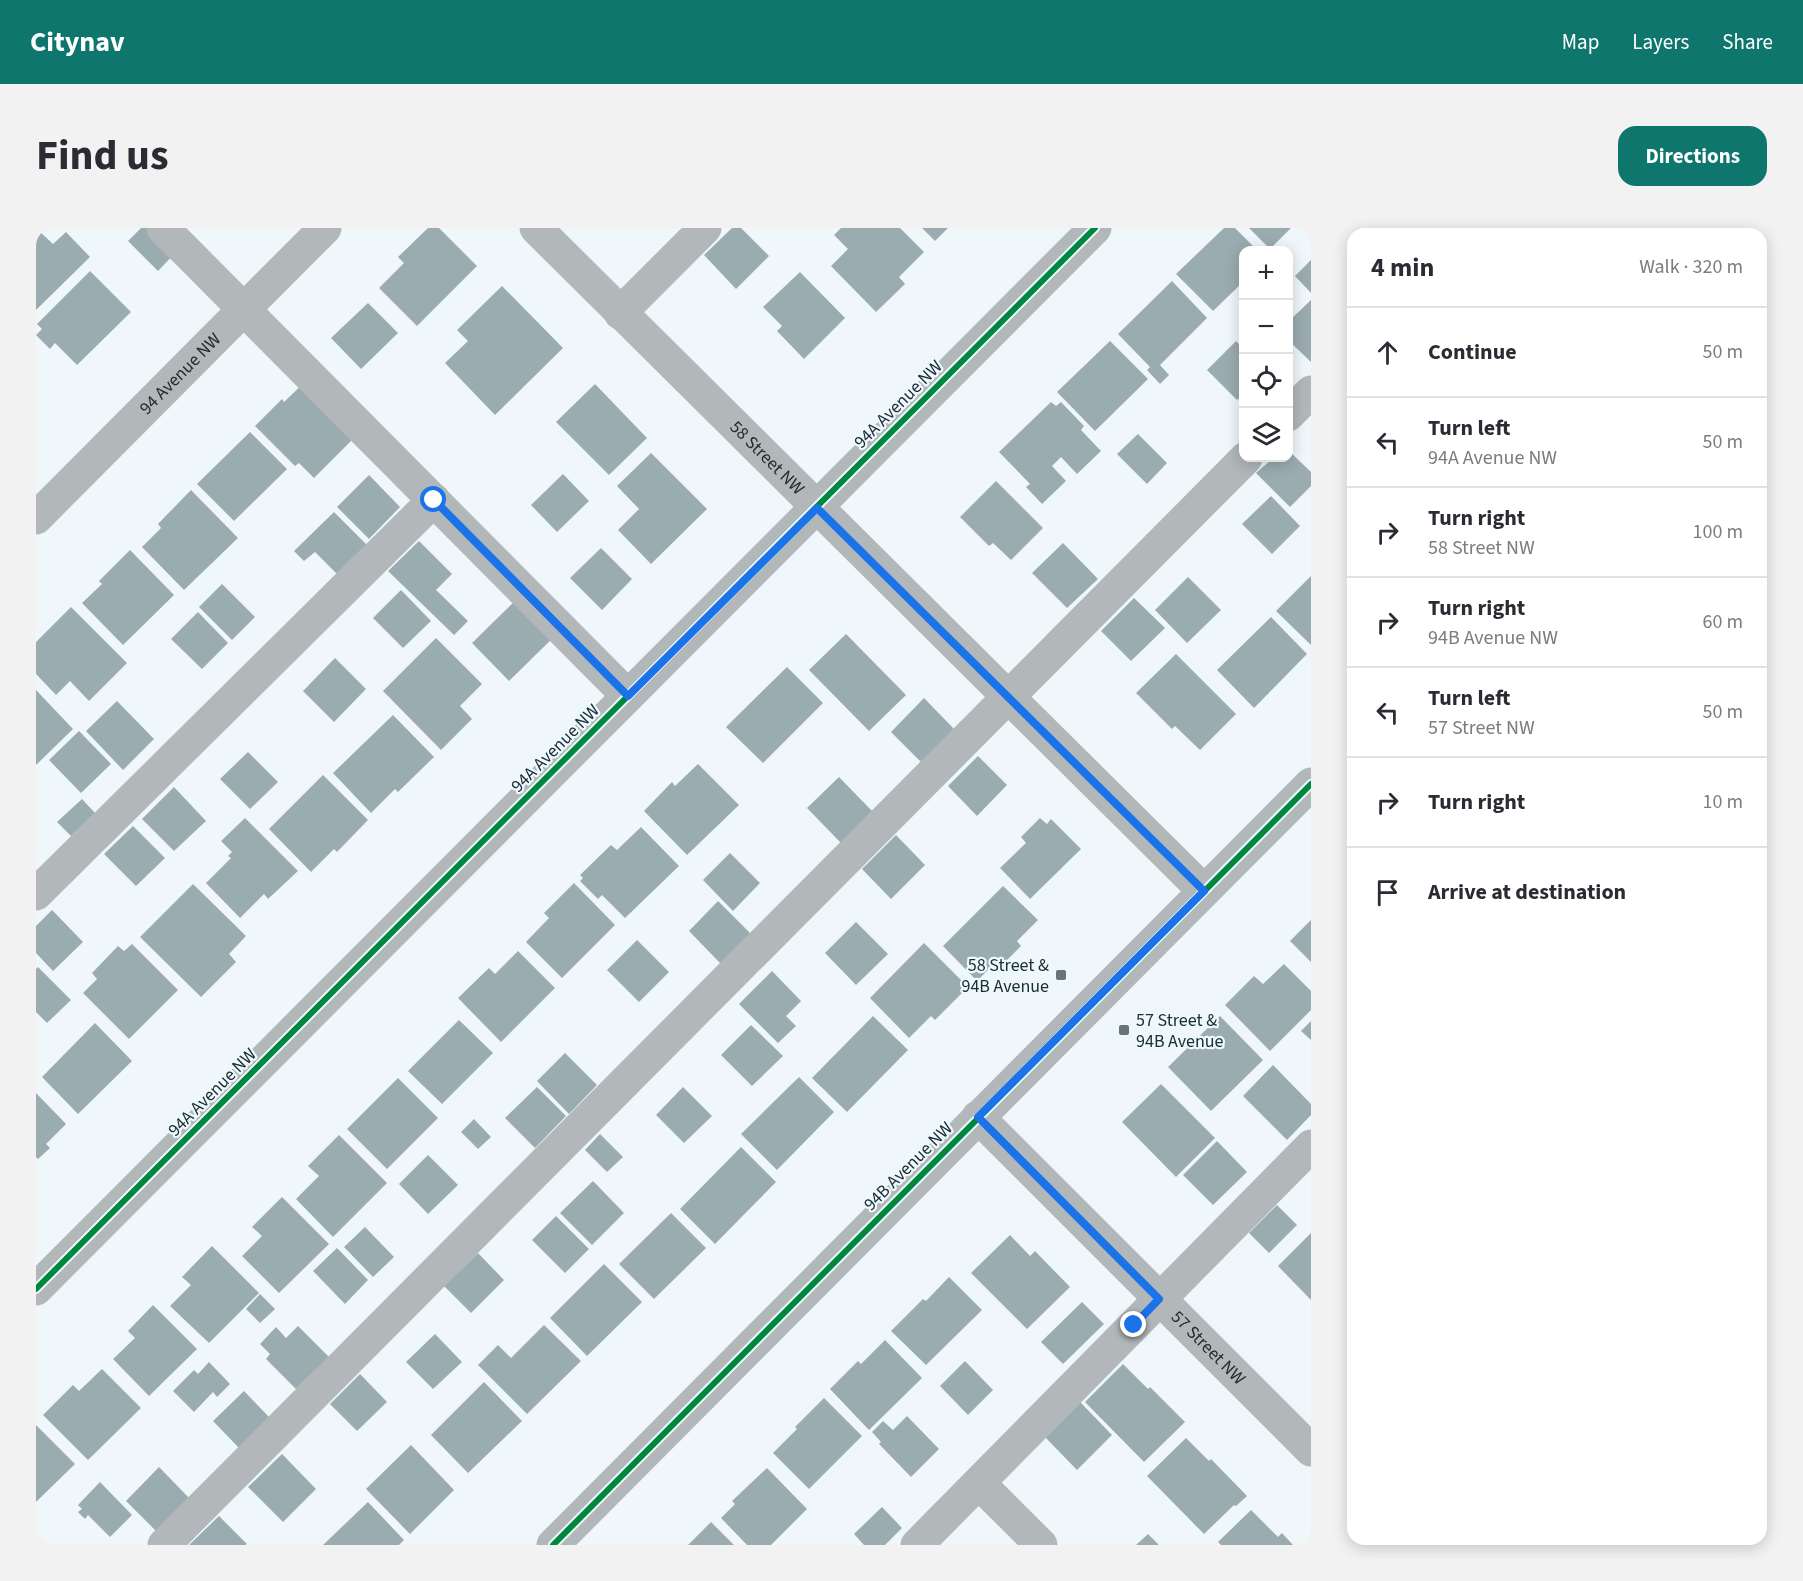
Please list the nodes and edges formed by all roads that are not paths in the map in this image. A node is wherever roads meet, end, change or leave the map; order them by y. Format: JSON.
{"nodes":[{"id":1,"x":163,"y":228,"type":"edge"},
{"id":2,"x":325,"y":228,"type":"edge"},
{"id":3,"x":536,"y":228,"type":"edge"},
{"id":4,"x":705,"y":228,"type":"edge"},
{"id":5,"x":1095,"y":228,"type":"edge"},
{"id":6,"x":245,"y":309,"type":"junction"},
{"id":7,"x":620,"y":313,"type":"junction"},
{"id":8,"x":1311,"y":393,"type":"edge"},
{"id":9,"x":1293,"y":410,"type":"edge"},
{"id":10,"x":1242,"y":462,"type":"edge"},
{"id":11,"x":434,"y":500,"type":"junction"},
{"id":12,"x":42,"y":502,"type":"edge"},
{"id":13,"x":817,"y":508,"type":"junction"},
{"id":14,"x":628,"y":696,"type":"junction"},
{"id":15,"x":1008,"y":697,"type":"junction"},
{"id":16,"x":1311,"y":784,"type":"edge"},
{"id":17,"x":1204,"y":891,"type":"junction"},
{"id":18,"x":36,"y":894,"type":"edge"},
{"id":19,"x":978,"y":1117,"type":"junction"},
{"id":20,"x":1311,"y":1146,"type":"edge"},
{"id":21,"x":36,"y":1289,"type":"edge"},
{"id":22,"x":1159,"y":1299,"type":"junction"},
{"id":23,"x":1311,"y":1450,"type":"edge"},
{"id":24,"x":979,"y":1483,"type":"junction"},
{"id":25,"x":164,"y":1545,"type":"edge"},
{"id":26,"x":553,"y":1545,"type":"edge"},
{"id":27,"x":918,"y":1545,"type":"edge"},
{"id":28,"x":1041,"y":1545,"type":"edge"}],
"edges":[{"from":1,"to":6,"type":"street"},
{"from":2,"to":6,"type":"street","name":"94 Avenue NW"},
{"from":3,"to":7,"type":"street","name":"58 Street NW"},
{"from":4,"to":7,"type":"street"},
{"from":5,"to":13,"type":"street","name":"94A Avenue NW"},
{"from":6,"to":11,"type":"street"},
{"from":6,"to":12,"type":"street","name":"94 Avenue NW"},
{"from":7,"to":13,"type":"street","name":"58 Street NW"},
{"from":8,"to":9,"type":"street"},
{"from":10,"to":15,"type":"street"},
{"from":11,"to":14,"type":"street"},
{"from":11,"to":18,"type":"street"},
{"from":13,"to":14,"type":"street","name":"94A Avenue NW"},
{"from":13,"to":15,"type":"street","name":"58 Street NW"},
{"from":14,"to":21,"type":"street","name":"94A Avenue NW"},
{"from":15,"to":17,"type":"street","name":"58 Street NW"},
{"from":15,"to":25,"type":"street"},
{"from":16,"to":17,"type":"street","name":"94B Avenue NW"},
{"from":17,"to":19,"type":"street","name":"94B Avenue NW"},
{"from":19,"to":22,"type":"street","name":"57 Street NW"},
{"from":19,"to":26,"type":"street","name":"94B Avenue NW"},
{"from":20,"to":22,"type":"street"},
{"from":22,"to":23,"type":"street","name":"57 Street NW"},
{"from":22,"to":24,"type":"street"},
{"from":24,"to":27,"type":"street"},
{"from":24,"to":28,"type":"street"}]}
